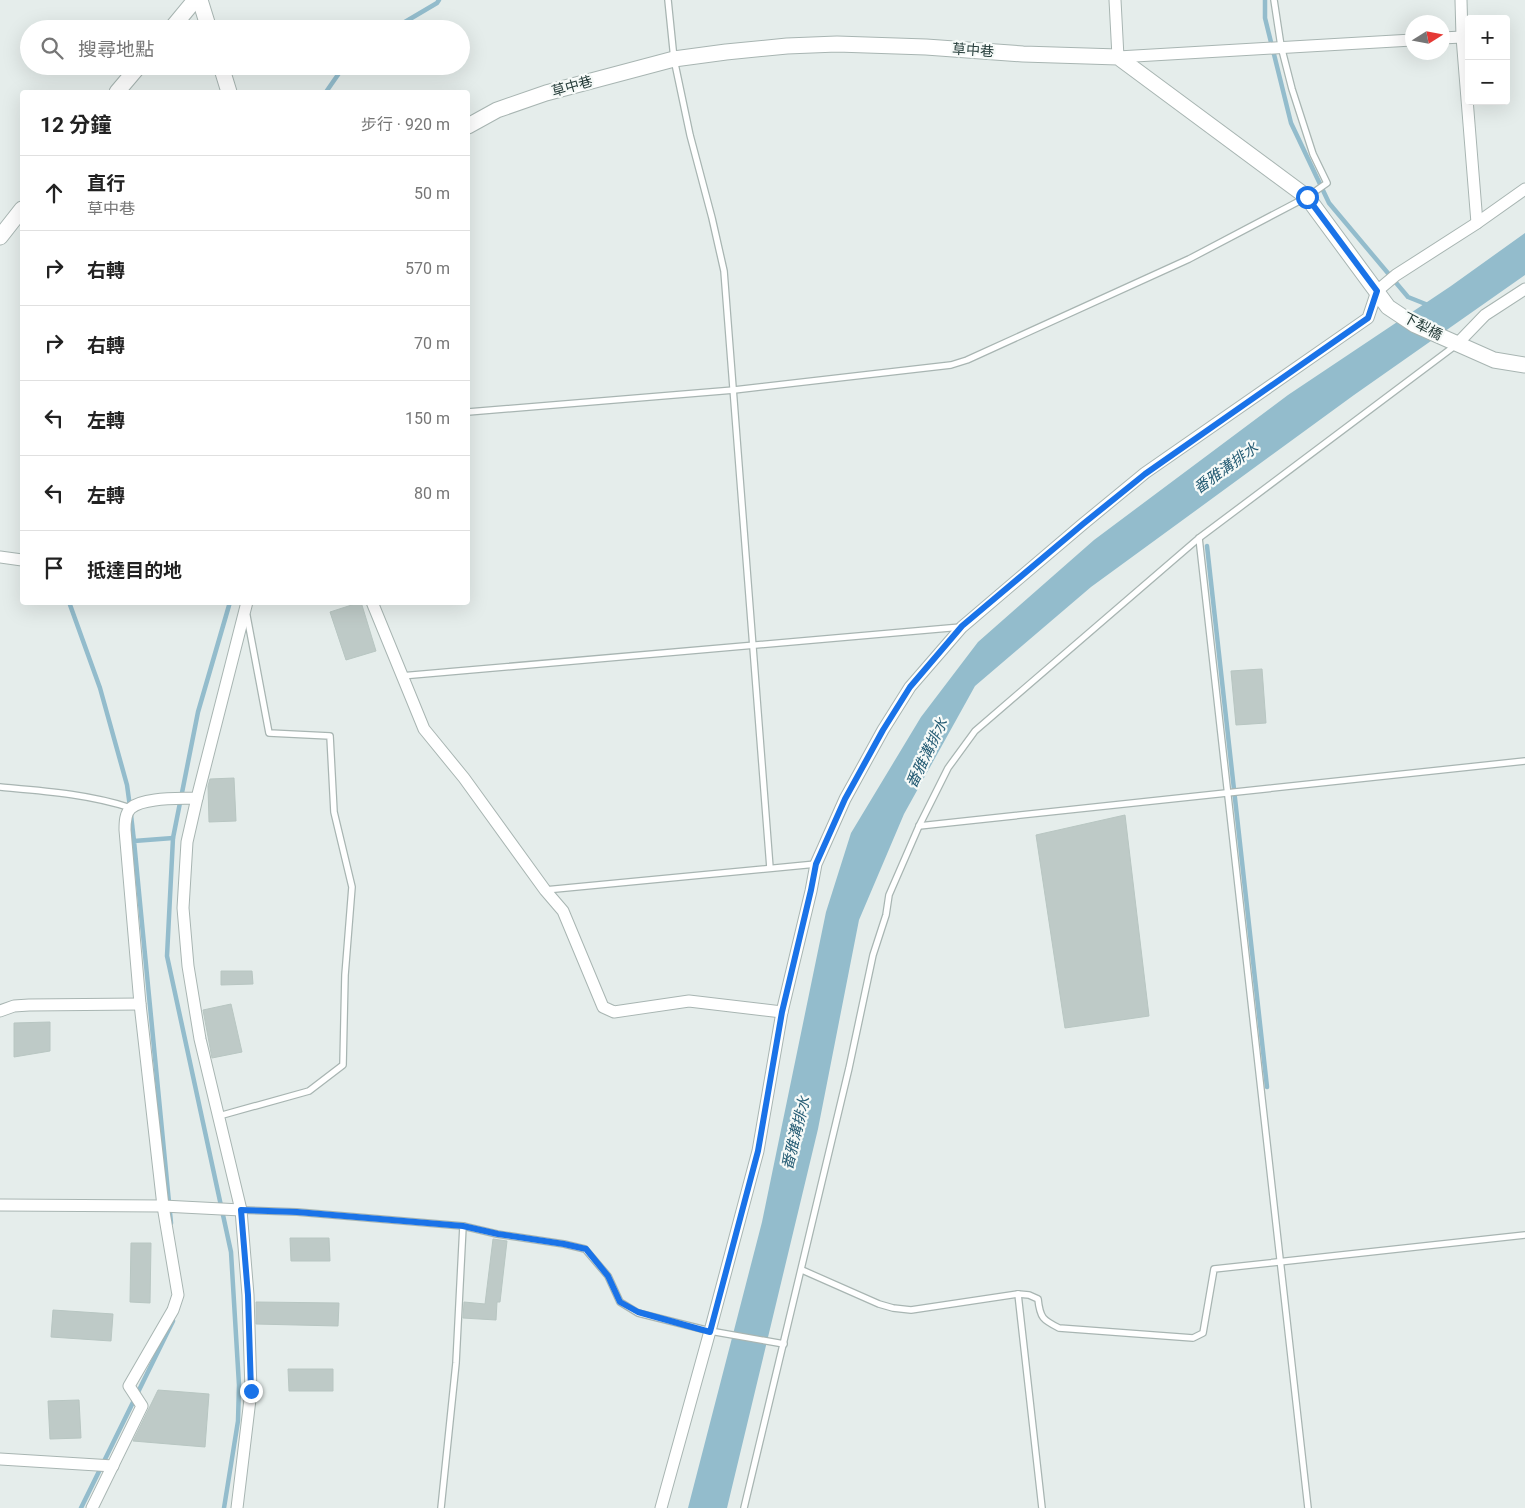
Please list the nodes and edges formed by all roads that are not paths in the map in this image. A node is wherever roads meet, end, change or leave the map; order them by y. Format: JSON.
{"nodes":[{"id":1,"x":195,"y":0,"type":"edge"},
{"id":2,"x":200,"y":0,"type":"edge"},
{"id":3,"x":668,"y":0,"type":"edge"},
{"id":4,"x":1115,"y":0,"type":"edge"},
{"id":5,"x":1274,"y":0,"type":"edge"},
{"id":6,"x":1461,"y":0,"type":"edge"},
{"id":7,"x":178,"y":20,"type":"edge"},
{"id":8,"x":206,"y":20,"type":"edge"},
{"id":9,"x":1462,"y":37,"type":"junction"},
{"id":10,"x":1450,"y":38,"type":"edge"},
{"id":11,"x":1405,"y":40,"type":"edge"},
{"id":12,"x":1281,"y":46,"type":"junction"},
{"id":13,"x":1118,"y":57,"type":"junction"},
{"id":14,"x":674,"y":59,"type":"junction"},
{"id":15,"x":131,"y":75,"type":"edge"},
{"id":16,"x":224,"y":75,"type":"edge"},
{"id":17,"x":119,"y":90,"type":"edge"},
{"id":18,"x":228,"y":90,"type":"edge"},
{"id":19,"x":470,"y":125,"type":"edge"},
{"id":20,"x":1525,"y":189,"type":"edge"},
{"id":21,"x":1307,"y":197,"type":"junction"},
{"id":22,"x":20,"y":212,"type":"edge"},
{"id":23,"x":1477,"y":223,"type":"junction"},
{"id":24,"x":0,"y":237,"type":"edge"},
{"id":25,"x":1525,"y":290,"type":"edge"},
{"id":26,"x":1377,"y":291,"type":"junction"},
{"id":27,"x":1458,"y":344,"type":"junction"},
{"id":28,"x":1525,"y":365,"type":"edge"},
{"id":29,"x":734,"y":390,"type":"junction"},
{"id":30,"x":470,"y":412,"type":"edge"},
{"id":31,"x":1199,"y":538,"type":"junction"},
{"id":32,"x":0,"y":558,"type":"edge"},
{"id":33,"x":20,"y":560,"type":"edge"},
{"id":34,"x":373,"y":605,"type":"edge"},
{"id":35,"x":246,"y":606,"type":"edge"},
{"id":36,"x":962,"y":626,"type":"junction"},
{"id":37,"x":754,"y":644,"type":"junction"},
{"id":38,"x":401,"y":676,"type":"junction"},
{"id":39,"x":1525,"y":761,"type":"edge"},
{"id":40,"x":0,"y":787,"type":"edge"},
{"id":41,"x":1226,"y":793,"type":"junction"},
{"id":42,"x":197,"y":798,"type":"junction"},
{"id":43,"x":131,"y":808,"type":"junction"},
{"id":44,"x":919,"y":826,"type":"junction"},
{"id":45,"x":816,"y":864,"type":"junction"},
{"id":46,"x":770,"y":868,"type":"junction"},
{"id":47,"x":545,"y":890,"type":"junction"},
{"id":48,"x":140,"y":1004,"type":"junction"},
{"id":49,"x":0,"y":1010,"type":"edge"},
{"id":50,"x":782,"y":1012,"type":"junction"},
{"id":51,"x":219,"y":1116,"type":"junction"},
{"id":52,"x":0,"y":1205,"type":"edge"},
{"id":53,"x":163,"y":1206,"type":"junction"},
{"id":54,"x":241,"y":1210,"type":"junction"},
{"id":55,"x":463,"y":1226,"type":"junction"},
{"id":56,"x":1525,"y":1235,"type":"edge"},
{"id":57,"x":1281,"y":1263,"type":"junction"},
{"id":58,"x":802,"y":1270,"type":"junction"},
{"id":59,"x":1018,"y":1294,"type":"junction"},
{"id":60,"x":710,"y":1332,"type":"junction"},
{"id":61,"x":784,"y":1344,"type":"junction"},
{"id":62,"x":0,"y":1459,"type":"edge"},
{"id":63,"x":113,"y":1466,"type":"junction"},
{"id":64,"x":92,"y":1508,"type":"edge"},
{"id":65,"x":237,"y":1508,"type":"edge"},
{"id":66,"x":441,"y":1508,"type":"edge"},
{"id":67,"x":660,"y":1508,"type":"edge"},
{"id":68,"x":744,"y":1508,"type":"edge"},
{"id":69,"x":1042,"y":1508,"type":"edge"},
{"id":70,"x":1308,"y":1508,"type":"edge"}],
"edges":[{"from":1,"to":7,"type":"street"},
{"from":2,"to":8,"type":"street"},
{"from":3,"to":14,"type":"lane"},
{"from":4,"to":13,"type":"street"},
{"from":5,"to":12,"type":"lane"},
{"from":6,"to":9,"type":"street"},
{"from":9,"to":10,"type":"street"},
{"from":9,"to":23,"type":"street"},
{"from":11,"to":12,"type":"street"},
{"from":12,"to":13,"type":"street"},
{"from":12,"to":21,"type":"lane"},
{"from":13,"to":14,"type":"street","name":"草中巷"},
{"from":13,"to":21,"type":"street"},
{"from":14,"to":19,"type":"street","name":"草中巷"},
{"from":14,"to":29,"type":"lane"},
{"from":15,"to":17,"type":"street"},
{"from":16,"to":18,"type":"street"},
{"from":20,"to":23,"type":"street"},
{"from":21,"to":26,"type":"street"},
{"from":21,"to":29,"type":"lane"},
{"from":22,"to":24,"type":"street"},
{"from":23,"to":26,"type":"street"},
{"from":25,"to":27,"type":"street"},
{"from":26,"to":27,"type":"street","name":"下犁橋"},
{"from":26,"to":36,"type":"street"},
{"from":27,"to":28,"type":"street","name":"下犁橋"},
{"from":27,"to":31,"type":"lane"},
{"from":29,"to":30,"type":"lane"},
{"from":29,"to":37,"type":"lane"},
{"from":31,"to":41,"type":"lane"},
{"from":31,"to":44,"type":"lane"},
{"from":32,"to":33,"type":"street"},
{"from":34,"to":38,"type":"street"},
{"from":35,"to":42,"type":"street"},
{"from":35,"to":51,"type":"lane"},
{"from":36,"to":37,"type":"lane"},
{"from":36,"to":45,"type":"street"},
{"from":37,"to":38,"type":"lane"},
{"from":37,"to":46,"type":"lane"},
{"from":38,"to":47,"type":"street"},
{"from":39,"to":41,"type":"lane"},
{"from":40,"to":43,"type":"lane"},
{"from":41,"to":44,"type":"lane"},
{"from":41,"to":57,"type":"lane"},
{"from":42,"to":43,"type":"street"},
{"from":42,"to":51,"type":"street"},
{"from":43,"to":48,"type":"street"},
{"from":44,"to":58,"type":"lane"},
{"from":45,"to":46,"type":"lane"},
{"from":45,"to":50,"type":"street"},
{"from":46,"to":47,"type":"lane"},
{"from":47,"to":50,"type":"street"},
{"from":48,"to":49,"type":"street"},
{"from":48,"to":53,"type":"street"},
{"from":50,"to":60,"type":"street"},
{"from":51,"to":54,"type":"street"},
{"from":52,"to":53,"type":"street"},
{"from":53,"to":54,"type":"street"},
{"from":53,"to":63,"type":"street"},
{"from":54,"to":55,"type":"lane"},
{"from":54,"to":65,"type":"street"},
{"from":55,"to":60,"type":"lane"},
{"from":55,"to":66,"type":"lane"},
{"from":56,"to":57,"type":"lane"},
{"from":57,"to":59,"type":"lane"},
{"from":57,"to":70,"type":"lane"},
{"from":58,"to":59,"type":"lane"},
{"from":58,"to":61,"type":"lane"},
{"from":59,"to":69,"type":"lane"},
{"from":60,"to":61,"type":"lane"},
{"from":60,"to":67,"type":"street"},
{"from":61,"to":68,"type":"lane"},
{"from":62,"to":63,"type":"street"},
{"from":63,"to":64,"type":"street"}]}
